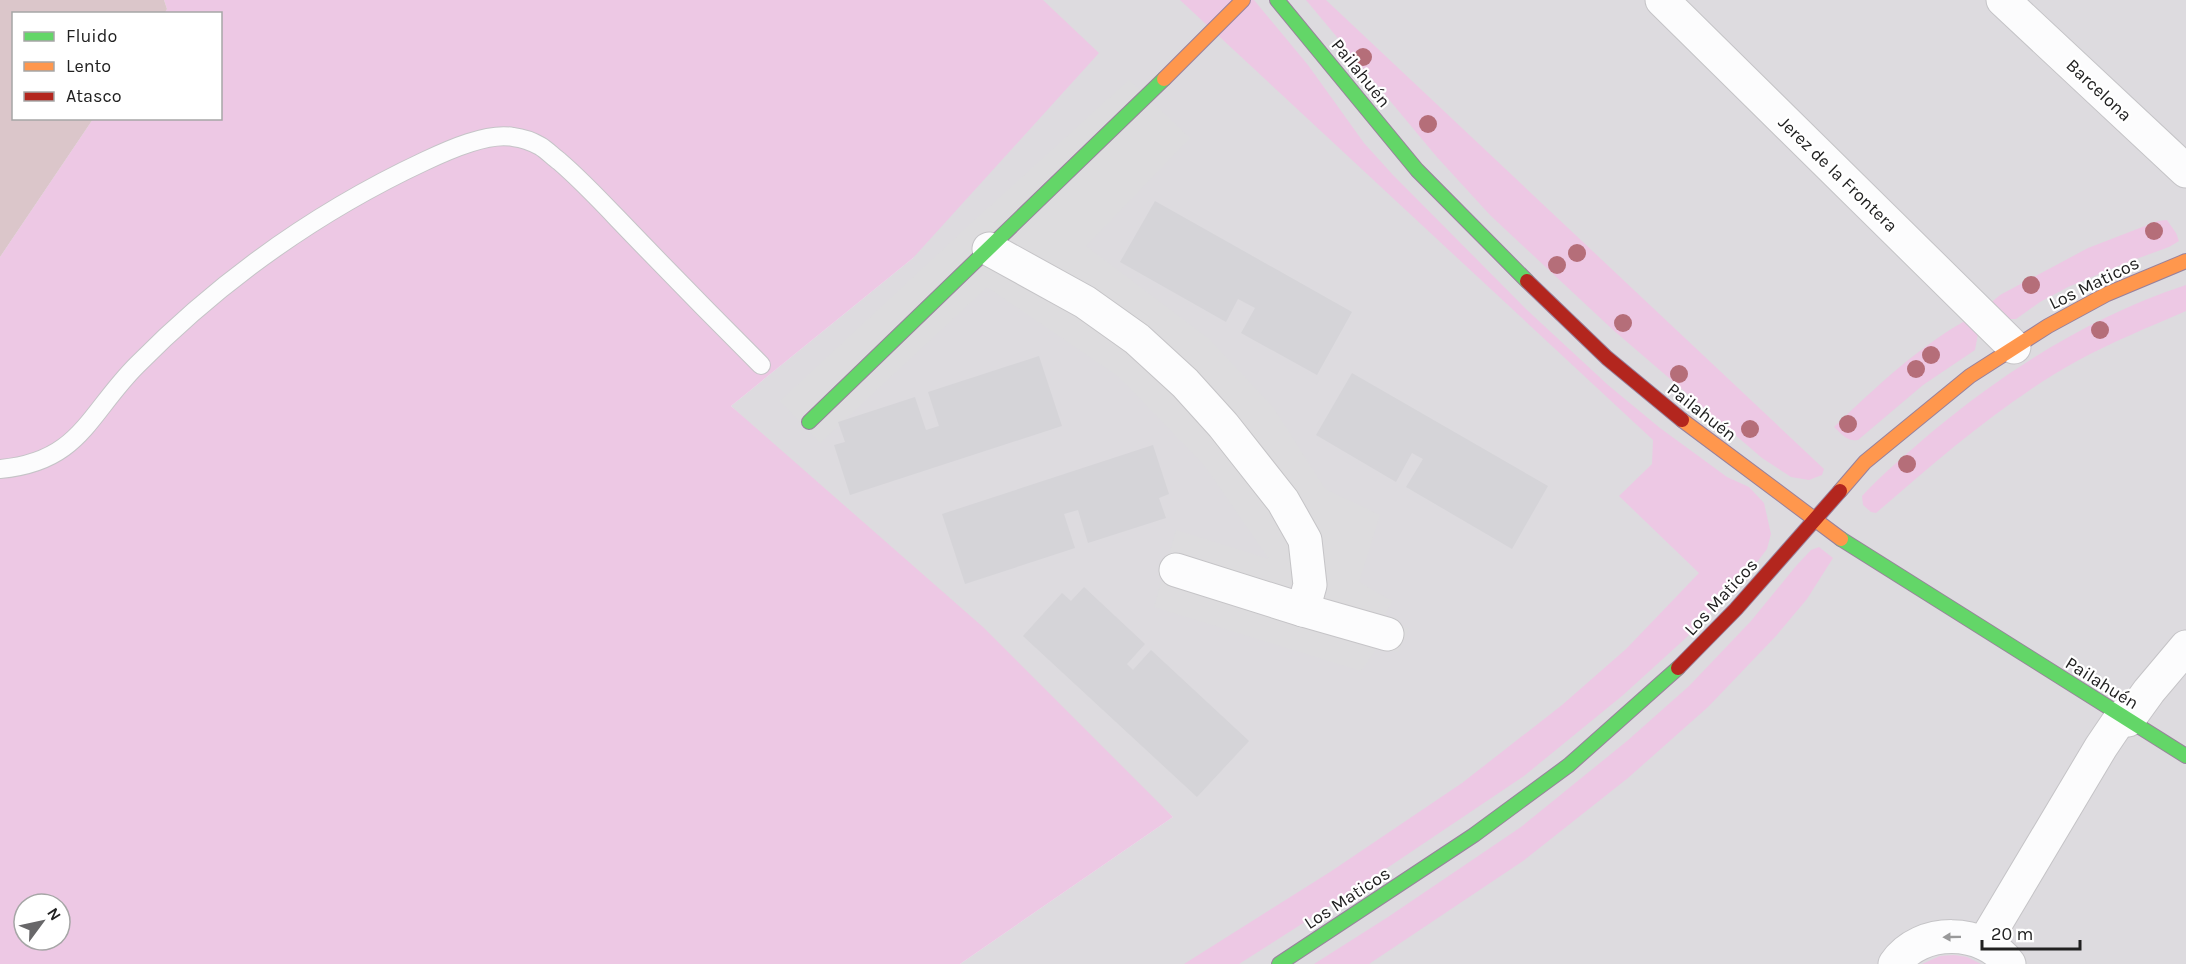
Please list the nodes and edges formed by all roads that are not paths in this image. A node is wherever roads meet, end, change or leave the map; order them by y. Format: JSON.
{"nodes":[{"id":1,"x":1243,"y":0,"type":"edge"},
{"id":2,"x":1277,"y":0,"type":"edge"},
{"id":3,"x":1662,"y":0,"type":"edge"},
{"id":4,"x":2016,"y":3,"type":"edge"},
{"id":5,"x":2186,"y":171,"type":"edge"},
{"id":6,"x":989,"y":249,"type":"junction"},
{"id":7,"x":2186,"y":261,"type":"edge"},
{"id":8,"x":2014,"y":347,"type":"junction"},
{"id":9,"x":760,"y":365,"type":"dead end"},
{"id":10,"x":809,"y":422,"type":"dead end"},
{"id":11,"x":0,"y":469,"type":"edge"},
{"id":12,"x":1814,"y":519,"type":"junction"},
{"id":13,"x":1176,"y":570,"type":"dead end"},
{"id":14,"x":1303,"y":610,"type":"junction"},
{"id":15,"x":1387,"y":633,"type":"dead end"},
{"id":16,"x":2186,"y":647,"type":"edge"},
{"id":17,"x":2125,"y":718,"type":"junction"},
{"id":18,"x":2186,"y":756,"type":"edge"},
{"id":19,"x":1984,"y":943,"type":"junction"},
{"id":20,"x":1279,"y":964,"type":"edge"},
{"id":21,"x":1895,"y":964,"type":"edge"},
{"id":22,"x":2009,"y":964,"type":"edge"}],
"edges":[{"from":1,"to":6,"type":"street"},
{"from":2,"to":12,"type":"street","name":"Pailahuén"},
{"from":3,"to":8,"type":"street","name":"Jerez de la Frontera"},
{"from":4,"to":5,"type":"street","name":"Barcelona"},
{"from":6,"to":10,"type":"street"},
{"from":6,"to":14,"type":"street"},
{"from":7,"to":8,"type":"street","name":"Los Maticos"},
{"from":8,"to":12,"type":"street","name":"Los Maticos"},
{"from":9,"to":11,"type":"lane"},
{"from":12,"to":17,"type":"street","name":"Pailahuén"},
{"from":12,"to":20,"type":"street","name":"Los Maticos"},
{"from":13,"to":14,"type":"street"},
{"from":14,"to":15,"type":"street"},
{"from":16,"to":17,"type":"street"},
{"from":17,"to":18,"type":"street","name":"Pailahuén"},
{"from":17,"to":19,"type":"street"},
{"from":19,"to":21,"type":"street","one_way":true},
{"from":19,"to":22,"type":"street"}]}
